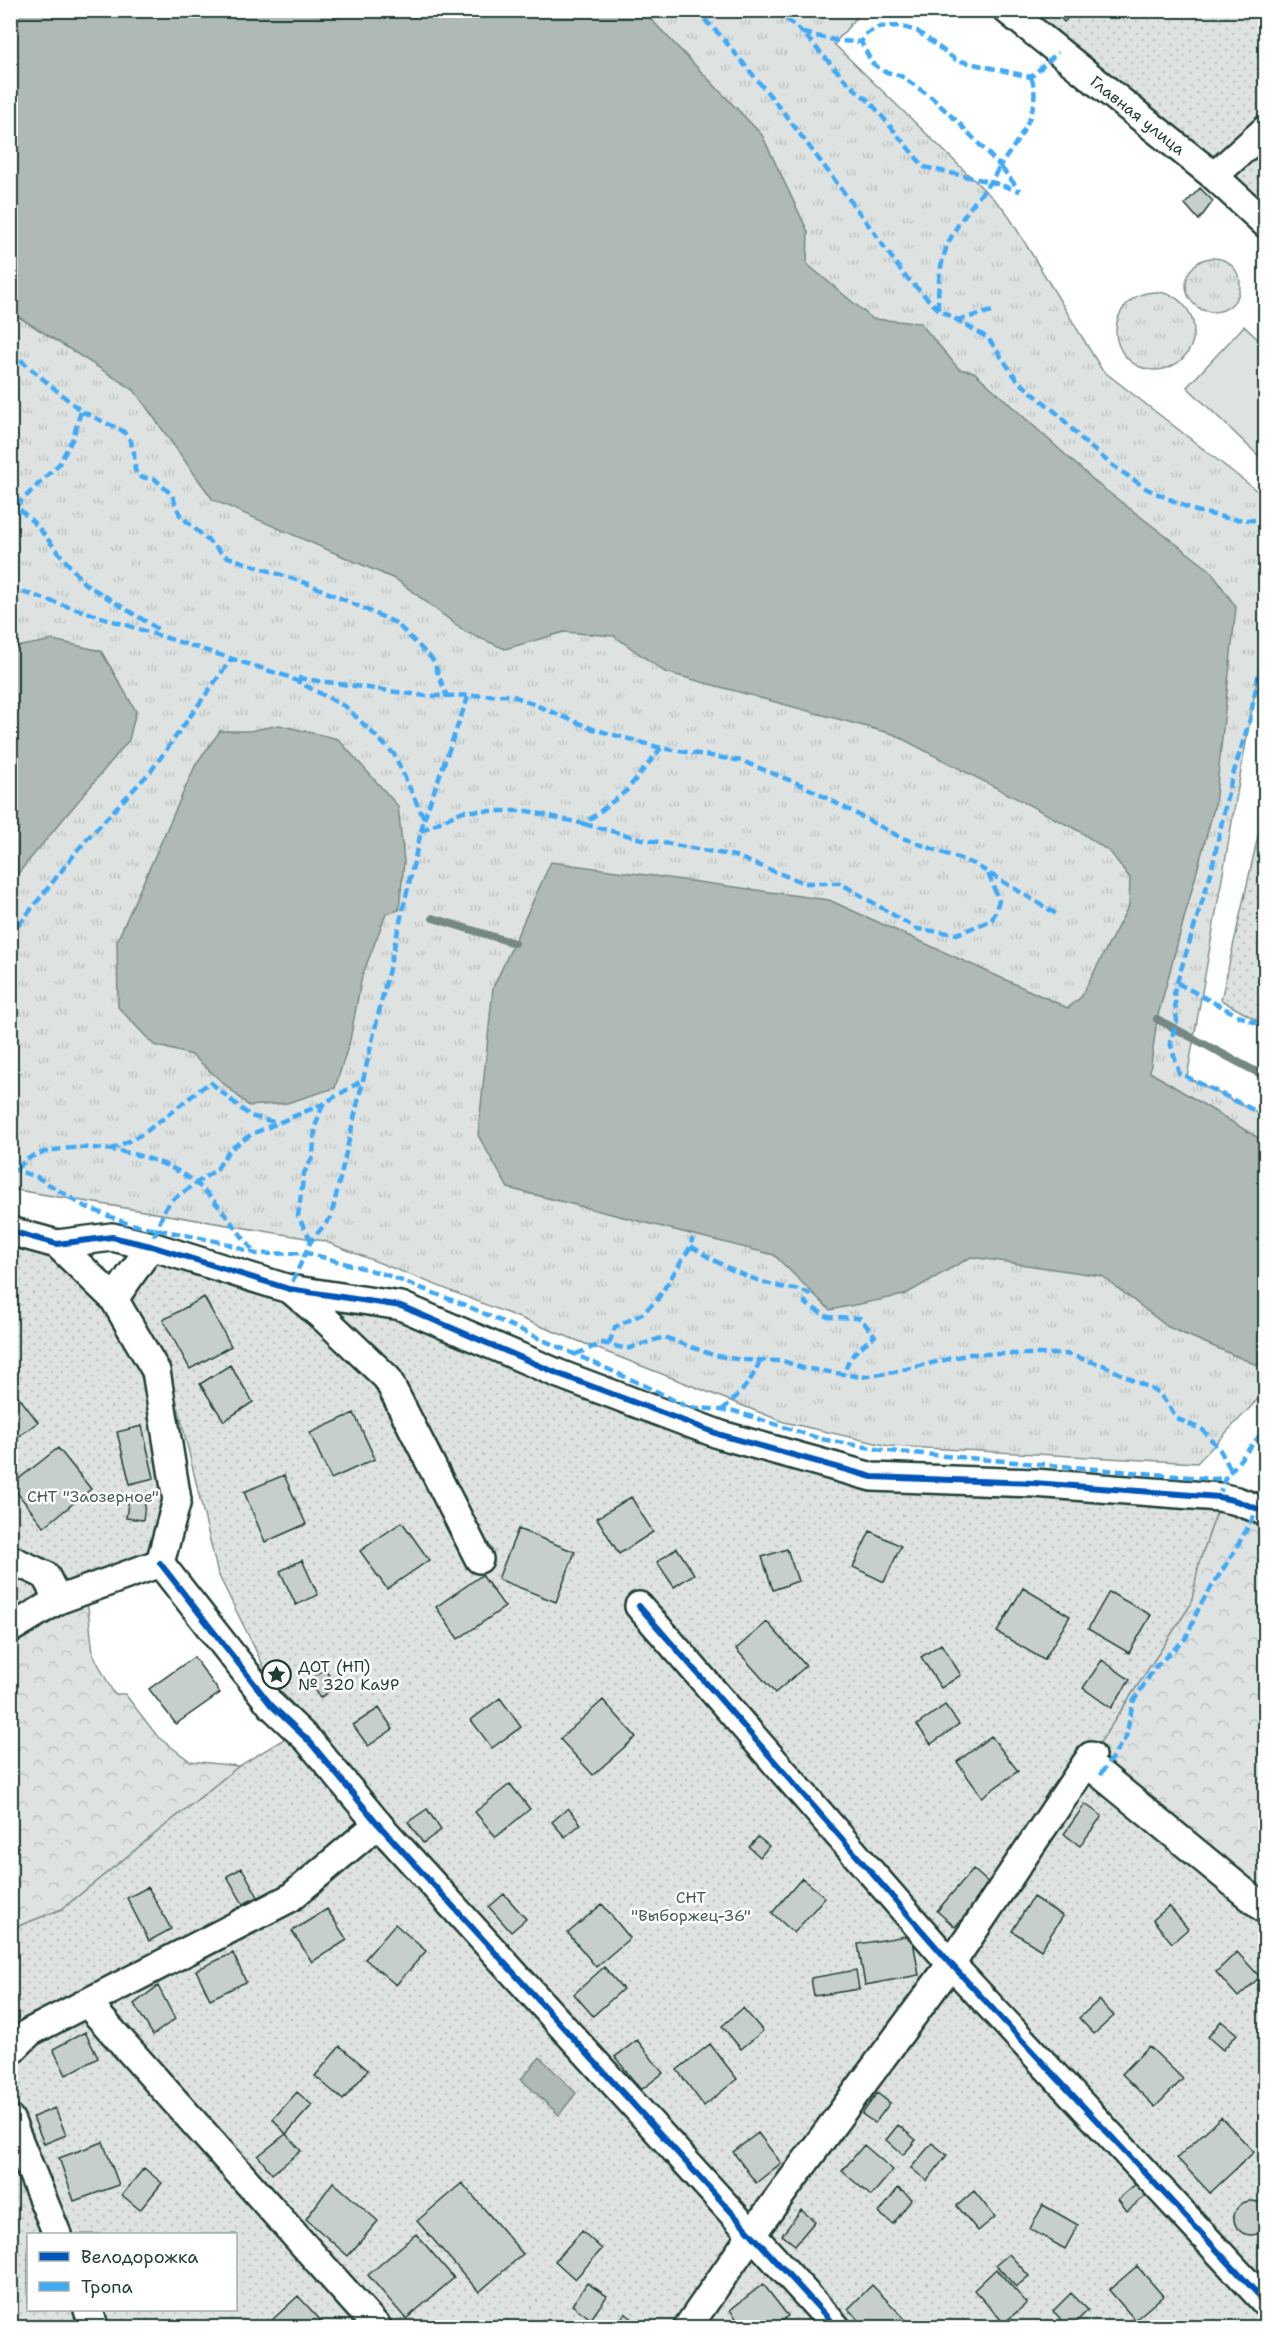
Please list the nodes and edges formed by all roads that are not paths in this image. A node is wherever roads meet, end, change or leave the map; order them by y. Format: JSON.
{"nodes":[{"id":1,"x":1007,"y":10,"type":"edge"},
{"id":2,"x":1266,"y":129,"type":"edge"},
{"id":3,"x":1214,"y":176,"type":"junction"},
{"id":4,"x":1266,"y":224,"type":"edge"},
{"id":5,"x":10,"y":1231,"type":"edge"},
{"id":6,"x":57,"y":1244,"type":"junction"},
{"id":7,"x":151,"y":1246,"type":"junction"},
{"id":8,"x":289,"y":1289,"type":"junction"},
{"id":9,"x":114,"y":1299,"type":"junction"},
{"id":10,"x":1266,"y":1512,"type":"edge"},
{"id":11,"x":10,"y":1559,"type":"edge"},
{"id":12,"x":479,"y":1559,"type":"dead end"},
{"id":13,"x":160,"y":1563,"type":"junction"},
{"id":14,"x":58,"y":1599,"type":"junction"},
{"id":15,"x":639,"y":1606,"type":"dead end"},
{"id":16,"x":10,"y":1629,"type":"edge"},
{"id":17,"x":378,"y":1824,"type":"junction"},
{"id":18,"x":1266,"y":1910,"type":"edge"},
{"id":19,"x":951,"y":1964,"type":"junction"},
{"id":20,"x":87,"y":2003,"type":"junction"},
{"id":21,"x":10,"y":2052,"type":"edge"},
{"id":22,"x":10,"y":2119,"type":"edge"},
{"id":23,"x":56,"y":2233,"type":"edge"},
{"id":24,"x":752,"y":2234,"type":"junction"},
{"id":25,"x":1266,"y":2303,"type":"edge"},
{"id":26,"x":88,"y":2311,"type":"edge"},
{"id":27,"x":95,"y":2328,"type":"edge"},
{"id":28,"x":378,"y":2328,"type":"edge"},
{"id":29,"x":687,"y":2328,"type":"edge"},
{"id":30,"x":837,"y":2328,"type":"edge"}],
"edges":[{"from":1,"to":3,"type":"street","name":"Главная улица"},
{"from":2,"to":3,"type":"street"},
{"from":3,"to":4,"type":"street","name":"Главная улица"},
{"from":5,"to":6,"type":"street"},
{"from":6,"to":7,"type":"street"},
{"from":6,"to":9,"type":"street"},
{"from":7,"to":8,"type":"street"},
{"from":7,"to":9,"type":"street"},
{"from":8,"to":10,"type":"street"},
{"from":8,"to":12,"type":"street"},
{"from":9,"to":13,"type":"street"},
{"from":11,"to":14,"type":"street"},
{"from":13,"to":14,"type":"street"},
{"from":13,"to":17,"type":"street"},
{"from":14,"to":16,"type":"street"},
{"from":15,"to":19,"type":"street"},
{"from":17,"to":20,"type":"street"},
{"from":17,"to":24,"type":"street"},
{"from":18,"to":19,"type":"street"},
{"from":19,"to":24,"type":"street"},
{"from":19,"to":25,"type":"street"},
{"from":20,"to":21,"type":"street"},
{"from":20,"to":28,"type":"street"},
{"from":22,"to":23,"type":"street"},
{"from":24,"to":29,"type":"street"},
{"from":24,"to":30,"type":"street"},
{"from":26,"to":27,"type":"street"}]}
